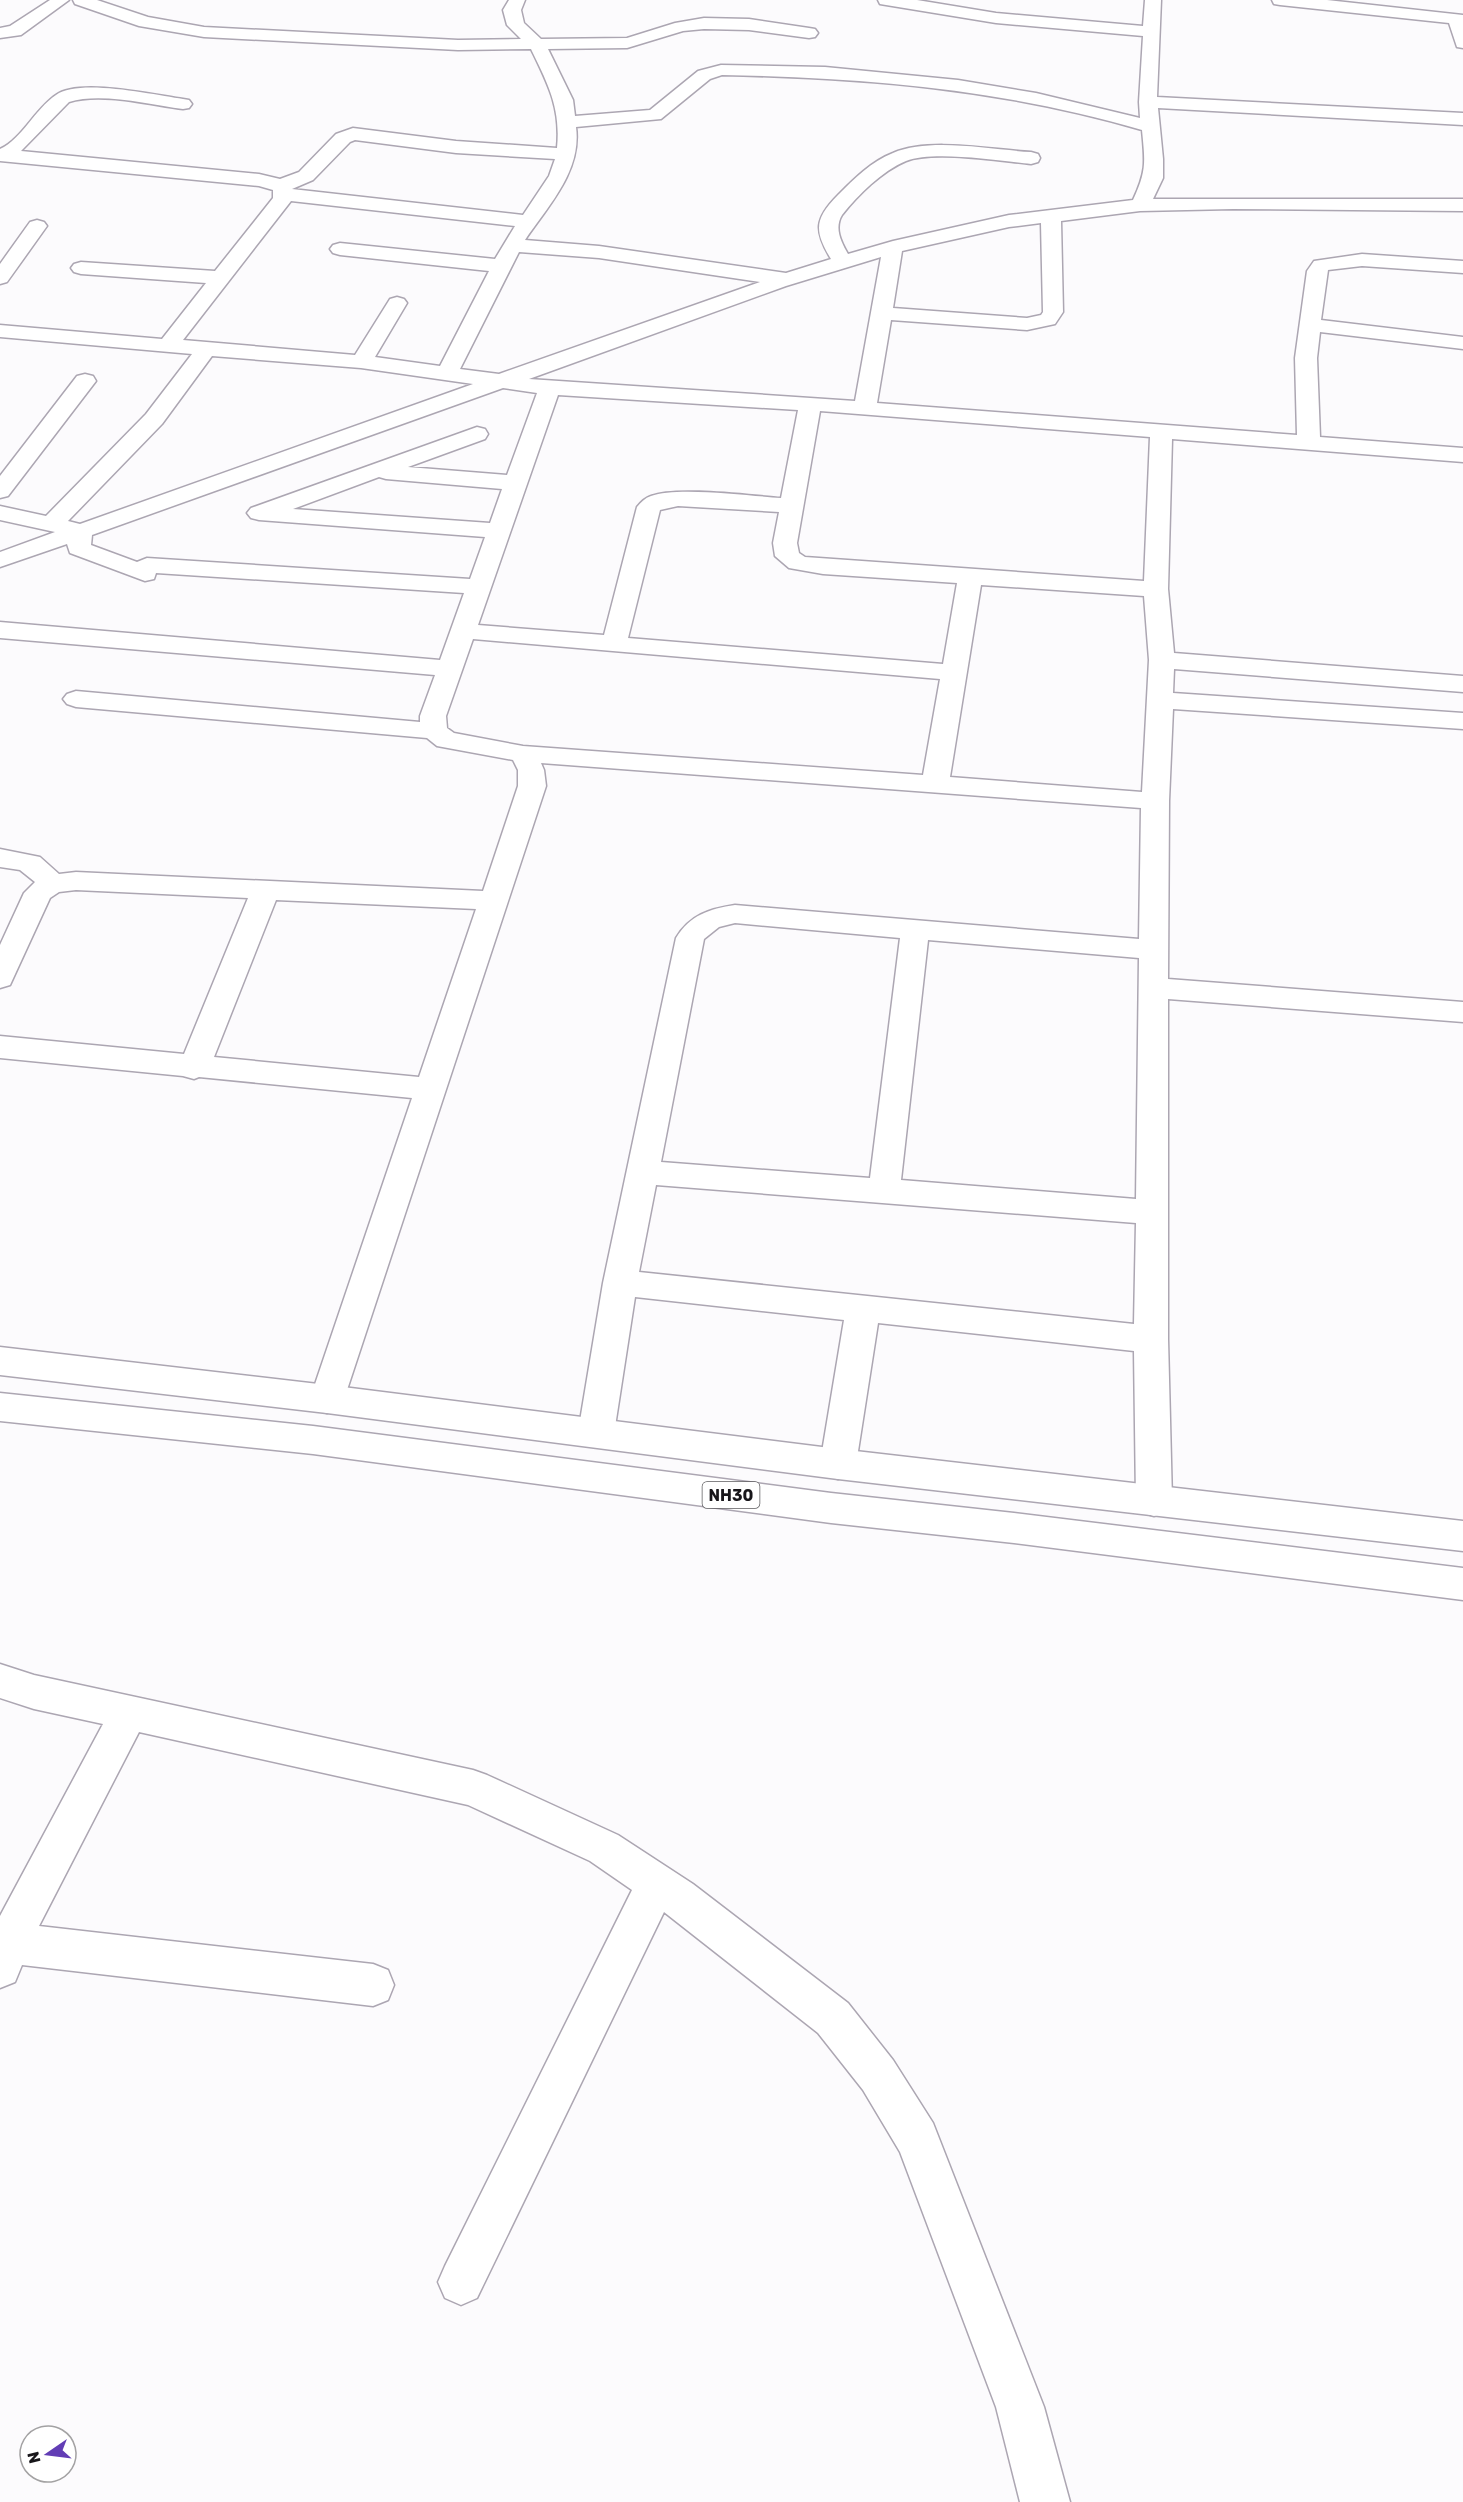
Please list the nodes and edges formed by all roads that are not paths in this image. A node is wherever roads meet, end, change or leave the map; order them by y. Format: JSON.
{"nodes":[{"id":1,"x":61,"y":0,"type":"edge"},
{"id":2,"x":81,"y":0,"type":"edge"},
{"id":3,"x":138,"y":0,"type":"edge"},
{"id":4,"x":517,"y":0,"type":"edge"},
{"id":5,"x":886,"y":0,"type":"edge"},
{"id":6,"x":1153,"y":0,"type":"edge"},
{"id":7,"x":1280,"y":0,"type":"edge"},
{"id":8,"x":1298,"y":1,"type":"edge"},
{"id":9,"x":120,"y":16,"type":"junction"},
{"id":10,"x":1460,"y":20,"type":"edge"},
{"id":11,"x":1152,"y":32,"type":"junction"},
{"id":12,"x":0,"y":33,"type":"edge"},
{"id":13,"x":808,"y":33,"type":"dead end"},
{"id":14,"x":1463,"y":43,"type":"edge"},
{"id":15,"x":537,"y":44,"type":"junction"},
{"id":16,"x":1148,"y":102,"type":"junction"},
{"id":17,"x":183,"y":104,"type":"dead end"},
{"id":18,"x":1463,"y":119,"type":"edge"},
{"id":19,"x":567,"y":122,"type":"junction"},
{"id":20,"x":1151,"y":127,"type":"junction"},
{"id":21,"x":566,"y":154,"type":"junction"},
{"id":22,"x":4,"y":155,"type":"edge"},
{"id":23,"x":1031,"y":158,"type":"dead end"},
{"id":24,"x":280,"y":190,"type":"junction"},
{"id":25,"x":1140,"y":205,"type":"junction"},
{"id":26,"x":1463,"y":205,"type":"edge"},
{"id":27,"x":1051,"y":216,"type":"junction"},
{"id":28,"x":528,"y":221,"type":"junction"},
{"id":29,"x":37,"y":226,"type":"dead end"},
{"id":30,"x":512,"y":245,"type":"junction"},
{"id":31,"x":893,"y":247,"type":"junction"},
{"id":32,"x":340,"y":249,"type":"dead end"},
{"id":33,"x":843,"y":262,"type":"junction"},
{"id":34,"x":501,"y":266,"type":"junction"},
{"id":35,"x":1463,"y":267,"type":"edge"},
{"id":36,"x":81,"y":268,"type":"dead end"},
{"id":37,"x":0,"y":278,"type":"edge"},
{"id":38,"x":220,"y":278,"type":"junction"},
{"id":39,"x":788,"y":279,"type":"junction"},
{"id":40,"x":397,"y":303,"type":"dead end"},
{"id":41,"x":882,"y":313,"type":"junction"},
{"id":42,"x":1310,"y":325,"type":"junction"},
{"id":43,"x":0,"y":331,"type":"edge"},
{"id":44,"x":1463,"y":343,"type":"edge"},
{"id":45,"x":169,"y":344,"type":"junction"},
{"id":46,"x":207,"y":347,"type":"junction"},
{"id":47,"x":361,"y":362,"type":"junction"},
{"id":48,"x":446,"y":375,"type":"junction"},
{"id":49,"x":85,"y":381,"type":"dead end"},
{"id":50,"x":499,"y":382,"type":"junction"},
{"id":51,"x":550,"y":388,"type":"junction"},
{"id":52,"x":810,"y":404,"type":"junction"},
{"id":53,"x":865,"y":408,"type":"junction"},
{"id":54,"x":1161,"y":430,"type":"junction"},
{"id":55,"x":477,"y":434,"type":"dead end"},
{"id":56,"x":1309,"y":444,"type":"junction"},
{"id":57,"x":1463,"y":455,"type":"edge"},
{"id":58,"x":375,"y":471,"type":"junction"},
{"id":59,"x":516,"y":483,"type":"junction"},
{"id":60,"x":0,"y":491,"type":"edge"},
{"id":61,"x":792,"y":506,"type":"junction"},
{"id":62,"x":0,"y":513,"type":"edge"},
{"id":63,"x":50,"y":525,"type":"junction"},
{"id":64,"x":81,"y":531,"type":"junction"},
{"id":65,"x":499,"y":531,"type":"junction"},
{"id":66,"x":0,"y":560,"type":"edge"},
{"id":67,"x":970,"y":577,"type":"junction"},
{"id":68,"x":480,"y":587,"type":"junction"},
{"id":69,"x":1156,"y":590,"type":"junction"},
{"id":70,"x":0,"y":630,"type":"edge"},
{"id":71,"x":464,"y":631,"type":"junction"},
{"id":72,"x":614,"y":644,"type":"junction"},
{"id":73,"x":1162,"y":660,"type":"junction"},
{"id":74,"x":450,"y":669,"type":"junction"},
{"id":75,"x":954,"y":673,"type":"junction"},
{"id":76,"x":1463,"y":684,"type":"edge"},
{"id":77,"x":76,"y":699,"type":"dead end"},
{"id":78,"x":1159,"y":700,"type":"junction"},
{"id":79,"x":1463,"y":721,"type":"edge"},
{"id":80,"x":434,"y":731,"type":"junction"},
{"id":81,"x":523,"y":754,"type":"junction"},
{"id":82,"x":935,"y":785,"type":"junction"},
{"id":83,"x":1155,"y":801,"type":"junction"},
{"id":84,"x":0,"y":858,"type":"edge"},
{"id":85,"x":52,"y":884,"type":"junction"},
{"id":86,"x":266,"y":890,"type":"junction"},
{"id":87,"x":494,"y":901,"type":"junction"},
{"id":88,"x":915,"y":930,"type":"junction"},
{"id":89,"x":1154,"y":950,"type":"junction"},
{"id":90,"x":0,"y":978,"type":"edge"},
{"id":91,"x":1154,"y":988,"type":"junction"},
{"id":92,"x":1463,"y":1012,"type":"edge"},
{"id":93,"x":0,"y":1047,"type":"edge"},
{"id":94,"x":194,"y":1068,"type":"junction"},
{"id":95,"x":431,"y":1089,"type":"junction"},
{"id":96,"x":643,"y":1172,"type":"junction"},
{"id":97,"x":884,"y":1191,"type":"junction"},
{"id":98,"x":1152,"y":1212,"type":"junction"},
{"id":99,"x":620,"y":1283,"type":"junction"},
{"id":100,"x":863,"y":1308,"type":"junction"},
{"id":101,"x":1151,"y":1339,"type":"junction"},
{"id":102,"x":0,"y":1361,"type":"edge"},
{"id":103,"x":327,"y":1399,"type":"junction"},
{"id":104,"x":0,"y":1407,"type":"edge"},
{"id":105,"x":596,"y":1433,"type":"junction"},
{"id":106,"x":838,"y":1464,"type":"junction"},
{"id":107,"x":1154,"y":1501,"type":"junction"},
{"id":108,"x":1463,"y":1536,"type":"edge"},
{"id":109,"x":1463,"y":1584,"type":"edge"},
{"id":110,"x":0,"y":1681,"type":"edge"},
{"id":111,"x":129,"y":1713,"type":"junction"},
{"id":112,"x":656,"y":1884,"type":"junction"},
{"id":113,"x":3,"y":1951,"type":"edge"},
{"id":114,"x":373,"y":1986,"type":"dead end"},
{"id":115,"x":461,"y":2282,"type":"dead end"},
{"id":116,"x":1045,"y":2502,"type":"edge"}],
"edges":[{"from":1,"to":12,"type":"main road"},
{"from":2,"to":9,"type":"main road"},
{"from":3,"to":9,"type":"main road"},
{"from":4,"to":15,"type":"main road"},
{"from":5,"to":11,"type":"main road"},
{"from":6,"to":11,"type":"main road"},
{"from":7,"to":8,"type":"main road"},
{"from":8,"to":10,"type":"main road"},
{"from":9,"to":15,"type":"main road"},
{"from":10,"to":14,"type":"main road"},
{"from":11,"to":16,"type":"main road"},
{"from":13,"to":15,"type":"main road"},
{"from":15,"to":19,"type":"main road"},
{"from":16,"to":18,"type":"main road"},
{"from":16,"to":20,"type":"main road"},
{"from":17,"to":22,"type":"main road"},
{"from":19,"to":20,"type":"main road"},
{"from":19,"to":21,"type":"main road"},
{"from":20,"to":25,"type":"main road"},
{"from":21,"to":24,"type":"main road"},
{"from":21,"to":28,"type":"main road"},
{"from":22,"to":24,"type":"main road"},
{"from":23,"to":33,"type":"main road"},
{"from":24,"to":28,"type":"main road"},
{"from":24,"to":38,"type":"main road"},
{"from":25,"to":26,"type":"main road"},
{"from":25,"to":27,"type":"main road"},
{"from":27,"to":31,"type":"main road"},
{"from":27,"to":41,"type":"main road"},
{"from":28,"to":30,"type":"main road"},
{"from":29,"to":37,"type":"main road"},
{"from":30,"to":34,"type":"main road"},
{"from":30,"to":39,"type":"main road"},
{"from":31,"to":33,"type":"main road"},
{"from":31,"to":41,"type":"main road"},
{"from":32,"to":34,"type":"main road"},
{"from":33,"to":39,"type":"main road"},
{"from":34,"to":48,"type":"main road"},
{"from":35,"to":42,"type":"main road"},
{"from":36,"to":38,"type":"main road"},
{"from":38,"to":45,"type":"main road"},
{"from":39,"to":50,"type":"main road"},
{"from":40,"to":47,"type":"main road"},
{"from":41,"to":53,"type":"main road"},
{"from":42,"to":44,"type":"main road"},
{"from":42,"to":56,"type":"main road"},
{"from":43,"to":45,"type":"main road"},
{"from":45,"to":46,"type":"main road"},
{"from":46,"to":47,"type":"main road"},
{"from":46,"to":63,"type":"main road"},
{"from":47,"to":48,"type":"main road"},
{"from":48,"to":50,"type":"main road"},
{"from":49,"to":60,"type":"main road"},
{"from":50,"to":51,"type":"main road"},
{"from":50,"to":64,"type":"main road"},
{"from":51,"to":52,"type":"main road"},
{"from":51,"to":59,"type":"main road"},
{"from":52,"to":53,"type":"main road"},
{"from":52,"to":61,"type":"main road"},
{"from":53,"to":54,"type":"main road"},
{"from":54,"to":56,"type":"main road"},
{"from":54,"to":69,"type":"main road"},
{"from":55,"to":58,"type":"main road"},
{"from":56,"to":57,"type":"main road"},
{"from":58,"to":59,"type":"main road"},
{"from":58,"to":65,"type":"main road"},
{"from":59,"to":65,"type":"main road"},
{"from":61,"to":67,"type":"main road"},
{"from":61,"to":72,"type":"main road"},
{"from":62,"to":63,"type":"main road"},
{"from":63,"to":64,"type":"main road"},
{"from":64,"to":66,"type":"main road"},
{"from":64,"to":68,"type":"main road"},
{"from":65,"to":68,"type":"main road"},
{"from":67,"to":69,"type":"main road"},
{"from":67,"to":75,"type":"main road"},
{"from":68,"to":71,"type":"main road"},
{"from":69,"to":73,"type":"main road"},
{"from":70,"to":74,"type":"main road"},
{"from":71,"to":72,"type":"main road"},
{"from":71,"to":74,"type":"main road"},
{"from":72,"to":75,"type":"main road"},
{"from":73,"to":76,"type":"main road"},
{"from":73,"to":78,"type":"main road"},
{"from":74,"to":80,"type":"main road"},
{"from":75,"to":82,"type":"main road"},
{"from":77,"to":80,"type":"main road"},
{"from":78,"to":79,"type":"main road"},
{"from":78,"to":83,"type":"main road"},
{"from":80,"to":81,"type":"main road"},
{"from":81,"to":82,"type":"main road"},
{"from":81,"to":87,"type":"main road"},
{"from":82,"to":83,"type":"main road"},
{"from":83,"to":89,"type":"main road"},
{"from":84,"to":85,"type":"main road"},
{"from":85,"to":86,"type":"main road"},
{"from":85,"to":90,"type":"main road"},
{"from":86,"to":87,"type":"main road"},
{"from":86,"to":94,"type":"main road"},
{"from":87,"to":95,"type":"main road"},
{"from":88,"to":89,"type":"main road"},
{"from":88,"to":96,"type":"main road"},
{"from":88,"to":97,"type":"main road"},
{"from":89,"to":91,"type":"main road"},
{"from":91,"to":92,"type":"main road"},
{"from":91,"to":98,"type":"main road"},
{"from":93,"to":94,"type":"main road"},
{"from":94,"to":95,"type":"main road"},
{"from":95,"to":103,"type":"main road"},
{"from":96,"to":97,"type":"main road"},
{"from":96,"to":99,"type":"main road"},
{"from":97,"to":98,"type":"main road"},
{"from":98,"to":101,"type":"main road"},
{"from":99,"to":100,"type":"main road"},
{"from":99,"to":105,"type":"main road"},
{"from":100,"to":101,"type":"main road"},
{"from":100,"to":106,"type":"main road"},
{"from":101,"to":107,"type":"main road"},
{"from":102,"to":103,"type":"main road"},
{"from":103,"to":105,"type":"main road"},
{"from":104,"to":109,"type":"main road","number":"NH30"},
{"from":105,"to":106,"type":"main road"},
{"from":106,"to":107,"type":"main road"},
{"from":107,"to":108,"type":"main road"},
{"from":110,"to":111,"type":"main road"},
{"from":111,"to":112,"type":"main road"},
{"from":111,"to":113,"type":"main road"},
{"from":112,"to":115,"type":"main road"},
{"from":112,"to":116,"type":"main road"},
{"from":113,"to":114,"type":"main road"}]}
